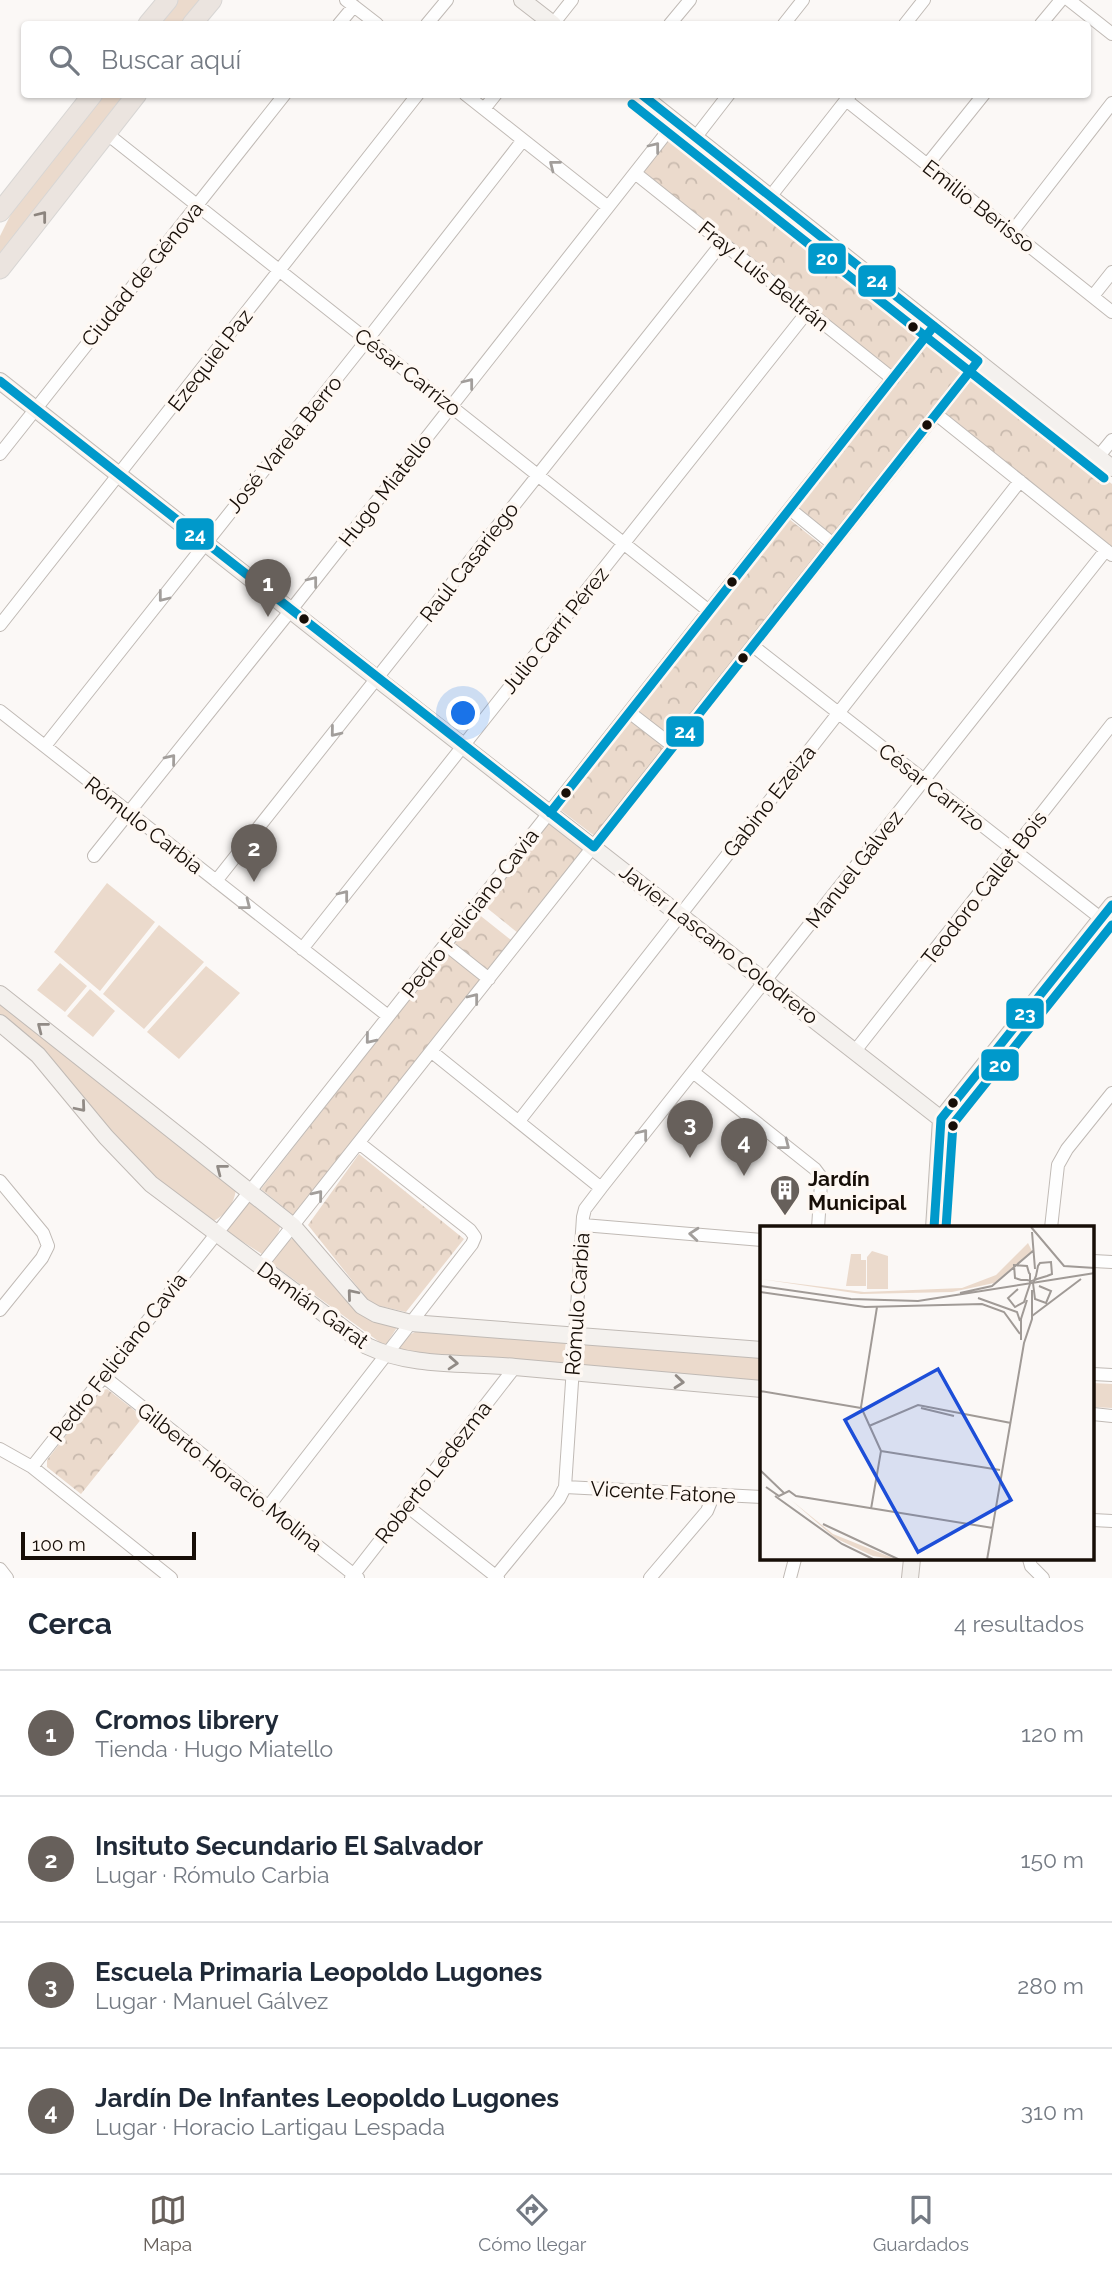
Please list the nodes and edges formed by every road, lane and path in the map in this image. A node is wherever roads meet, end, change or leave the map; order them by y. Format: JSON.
{"nodes":[{"id":1,"x":168,"y":0,"type":"edge"},
{"id":2,"x":212,"y":0,"type":"edge"},
{"id":3,"x":447,"y":0,"type":"edge"},
{"id":4,"x":522,"y":0,"type":"edge"},
{"id":5,"x":572,"y":0,"type":"edge"},
{"id":6,"x":690,"y":0,"type":"edge"},
{"id":7,"x":803,"y":0,"type":"edge"},
{"id":8,"x":924,"y":0,"type":"edge"},
{"id":9,"x":1060,"y":0,"type":"edge"},
{"id":10,"x":1069,"y":0,"type":"edge"},
{"id":11,"x":350,"y":3,"type":"edge"},
{"id":12,"x":150,"y":21,"type":"edge"},
{"id":13,"x":194,"y":21,"type":"edge"},
{"id":14,"x":341,"y":21,"type":"edge"},
{"id":15,"x":373,"y":21,"type":"edge"},
{"id":16,"x":430,"y":21,"type":"edge"},
{"id":17,"x":549,"y":21,"type":"edge"},
{"id":18,"x":555,"y":21,"type":"edge"},
{"id":19,"x":672,"y":21,"type":"edge"},
{"id":20,"x":786,"y":21,"type":"edge"},
{"id":21,"x":907,"y":21,"type":"edge"},
{"id":22,"x":1043,"y":21,"type":"edge"},
{"id":23,"x":1112,"y":34,"type":"edge"},
{"id":24,"x":90,"y":98,"type":"edge"},
{"id":25,"x":134,"y":98,"type":"edge"},
{"id":26,"x":282,"y":98,"type":"edge"},
{"id":27,"x":415,"y":98,"type":"edge"},
{"id":28,"x":471,"y":98,"type":"edge"},
{"id":29,"x":493,"y":98,"type":"edge"},
{"id":30,"x":645,"y":98,"type":"edge"},
{"id":31,"x":726,"y":98,"type":"edge"},
{"id":32,"x":847,"y":98,"type":"edge"},
{"id":33,"x":849,"y":98,"type":"edge"},
{"id":34,"x":981,"y":98,"type":"edge"},
{"id":35,"x":1112,"y":103,"type":"edge"},
{"id":36,"x":484,"y":109,"type":"junction"},
{"id":37,"x":675,"y":122,"type":"junction"},
{"id":38,"x":106,"y":133,"type":"junction"},
{"id":39,"x":695,"y":138,"type":"junction"},
{"id":40,"x":523,"y":140,"type":"junction"},
{"id":41,"x":928,"y":165,"type":"junction"},
{"id":42,"x":635,"y":173,"type":"junction"},
{"id":43,"x":770,"y":197,"type":"junction"},
{"id":44,"x":198,"y":205,"type":"junction"},
{"id":45,"x":608,"y":207,"type":"junction"},
{"id":46,"x":0,"y":212,"type":"edge"},
{"id":47,"x":1012,"y":232,"type":"junction"},
{"id":48,"x":722,"y":243,"type":"junction"},
{"id":49,"x":0,"y":269,"type":"edge"},
{"id":50,"x":280,"y":271,"type":"junction"},
{"id":51,"x":1112,"y":272,"type":"edge"},
{"id":52,"x":1093,"y":296,"type":"junction"},
{"id":53,"x":808,"y":311,"type":"junction"},
{"id":54,"x":1112,"y":312,"type":"edge"},
{"id":55,"x":934,"y":326,"type":"junction"},
{"id":56,"x":367,"y":340,"type":"junction"},
{"id":57,"x":978,"y":361,"type":"junction"},
{"id":58,"x":893,"y":379,"type":"junction"},
{"id":59,"x":0,"y":381,"type":"edge"},
{"id":60,"x":451,"y":407,"type":"junction"},
{"id":61,"x":35,"y":409,"type":"junction"},
{"id":62,"x":936,"y":414,"type":"junction"},
{"id":63,"x":1112,"y":440,"type":"edge"},
{"id":64,"x":0,"y":454,"type":"edge"},
{"id":65,"x":1098,"y":457,"type":"junction"},
{"id":66,"x":1112,"y":468,"type":"edge"},
{"id":67,"x":120,"y":475,"type":"junction"},
{"id":68,"x":538,"y":475,"type":"junction"},
{"id":69,"x":1020,"y":481,"type":"junction"},
{"id":70,"x":790,"y":509,"type":"junction"},
{"id":71,"x":205,"y":543,"type":"junction"},
{"id":72,"x":624,"y":544,"type":"junction"},
{"id":73,"x":833,"y":544,"type":"junction"},
{"id":74,"x":1109,"y":553,"type":"edge"},
{"id":75,"x":291,"y":610,"type":"junction"},
{"id":76,"x":709,"y":611,"type":"junction"},
{"id":77,"x":0,"y":625,"type":"edge"},
{"id":78,"x":753,"y":646,"type":"junction"},
{"id":79,"x":377,"y":679,"type":"junction"},
{"id":80,"x":0,"y":711,"type":"edge"},
{"id":81,"x":629,"y":712,"type":"junction"},
{"id":82,"x":838,"y":713,"type":"junction"},
{"id":83,"x":1112,"y":724,"type":"edge"},
{"id":84,"x":462,"y":745,"type":"junction"},
{"id":85,"x":45,"y":746,"type":"junction"},
{"id":86,"x":673,"y":746,"type":"junction"},
{"id":87,"x":924,"y":781,"type":"junction"},
{"id":88,"x":129,"y":812,"type":"junction"},
{"id":89,"x":550,"y":813,"type":"junction"},
{"id":90,"x":594,"y":847,"type":"junction"},
{"id":91,"x":1013,"y":851,"type":"junction"},
{"id":92,"x":94,"y":856,"type":"dead end"},
{"id":93,"x":216,"y":881,"type":"junction"},
{"id":94,"x":1112,"y":905,"type":"edge"},
{"id":95,"x":680,"y":914,"type":"junction"},
{"id":96,"x":1107,"y":923,"type":"edge"},
{"id":97,"x":445,"y":944,"type":"junction"},
{"id":98,"x":302,"y":949,"type":"junction"},
{"id":99,"x":489,"y":979,"type":"junction"},
{"id":100,"x":766,"y":981,"type":"junction"},
{"id":101,"x":0,"y":993,"type":"edge"},
{"id":102,"x":388,"y":1016,"type":"junction"},
{"id":103,"x":0,"y":1023,"type":"edge"},
{"id":104,"x":855,"y":1051,"type":"junction"},
{"id":105,"x":432,"y":1052,"type":"junction"},
{"id":106,"x":693,"y":1072,"type":"junction"},
{"id":107,"x":1112,"y":1093,"type":"edge"},
{"id":108,"x":942,"y":1119,"type":"junction"},
{"id":109,"x":519,"y":1121,"type":"junction"},
{"id":110,"x":359,"y":1143,"type":"junction"},
{"id":111,"x":0,"y":1181,"type":"edge"},
{"id":112,"x":601,"y":1188,"type":"junction"},
{"id":113,"x":249,"y":1191,"type":"junction"},
{"id":114,"x":583,"y":1225,"type":"junction"},
{"id":115,"x":293,"y":1226,"type":"junction"},
{"id":116,"x":818,"y":1226,"type":"edge"},
{"id":117,"x":934,"y":1226,"type":"edge"},
{"id":118,"x":1051,"y":1226,"type":"edge"},
{"id":119,"x":215,"y":1233,"type":"junction"},
{"id":120,"x":760,"y":1240,"type":"edge"},
{"id":121,"x":1094,"y":1261,"type":"edge"},
{"id":122,"x":1112,"y":1262,"type":"edge"},
{"id":123,"x":260,"y":1267,"type":"junction"},
{"id":124,"x":0,"y":1310,"type":"edge"},
{"id":125,"x":411,"y":1323,"type":"junction"},
{"id":126,"x":575,"y":1335,"type":"junction"},
{"id":127,"x":760,"y":1350,"type":"edge"},
{"id":128,"x":385,"y":1355,"type":"junction"},
{"id":129,"x":515,"y":1367,"type":"junction"},
{"id":130,"x":572,"y":1373,"type":"junction"},
{"id":131,"x":1094,"y":1374,"type":"edge"},
{"id":132,"x":1112,"y":1375,"type":"edge"},
{"id":133,"x":103,"y":1376,"type":"junction"},
{"id":134,"x":760,"y":1389,"type":"edge"},
{"id":135,"x":1094,"y":1414,"type":"edge"},
{"id":136,"x":1112,"y":1416,"type":"edge"},
{"id":137,"x":0,"y":1449,"type":"edge"},
{"id":138,"x":32,"y":1467,"type":"junction"},
{"id":139,"x":565,"y":1487,"type":"junction"},
{"id":140,"x":714,"y":1494,"type":"junction"},
{"id":141,"x":760,"y":1497,"type":"edge"},
{"id":142,"x":407,"y":1506,"type":"junction"},
{"id":143,"x":268,"y":1507,"type":"junction"},
{"id":144,"x":1094,"y":1520,"type":"edge"},
{"id":145,"x":1112,"y":1521,"type":"edge"},
{"id":146,"x":795,"y":1560,"type":"edge"},
{"id":147,"x":912,"y":1560,"type":"edge"},
{"id":148,"x":1029,"y":1560,"type":"edge"},
{"id":149,"x":0,"y":1569,"type":"edge"},
{"id":150,"x":354,"y":1577,"type":"edge"},
{"id":151,"x":497,"y":1577,"type":"edge"},
{"id":152,"x":7,"y":1578,"type":"edge"},
{"id":153,"x":172,"y":1578,"type":"edge"},
{"id":154,"x":650,"y":1578,"type":"edge"},
{"id":155,"x":790,"y":1578,"type":"edge"},
{"id":156,"x":910,"y":1578,"type":"edge"},
{"id":157,"x":1043,"y":1578,"type":"edge"}],
"edges":[{"from":1,"to":12,"type":"main road"},
{"from":2,"to":13,"type":"main road"},
{"from":3,"to":16,"type":"street"},
{"from":4,"to":17,"type":"main road"},
{"from":5,"to":18,"type":"street"},
{"from":6,"to":19,"type":"street"},
{"from":7,"to":20,"type":"street"},
{"from":8,"to":21,"type":"street"},
{"from":9,"to":22,"type":"street"},
{"from":10,"to":23,"type":"street"},
{"from":11,"to":14,"type":"street"},
{"from":11,"to":15,"type":"street"},
{"from":24,"to":46,"type":"main road"},
{"from":25,"to":38,"type":"main road"},
{"from":26,"to":44,"type":"street","name":"Ciudad de Génova"},
{"from":27,"to":50,"type":"street","name":"Ezequiel Paz"},
{"from":28,"to":36,"type":"street"},
{"from":29,"to":36,"type":"street"},
{"from":30,"to":37,"type":"main road"},
{"from":31,"to":39,"type":"street"},
{"from":32,"to":43,"type":"street"},
{"from":33,"to":41,"type":"street","name":"Emilio Berisso"},
{"from":34,"to":41,"type":"street"},
{"from":35,"to":47,"type":"street"},
{"from":36,"to":40,"type":"street"},
{"from":37,"to":39,"type":"main road"},
{"from":42,"to":37,"type":"street","name":"Hugo Miatello","one_way":true},
{"from":38,"to":44,"type":"street","name":"César Carrizo"},
{"from":49,"to":38,"type":"main road","one_way":true},
{"from":39,"to":43,"type":"main road"},
{"from":45,"to":40,"type":"street","one_way":true},
{"from":40,"to":56,"type":"street","name":"José Varela Berro"},
{"from":41,"to":47,"type":"street","name":"Emilio Berisso"},
{"from":42,"to":45,"type":"street","name":"Hugo Miatello"},
{"from":42,"to":48,"type":"street","name":"Fray Luis Beltrán"},
{"from":43,"to":55,"type":"main road"},
{"from":44,"to":50,"type":"street","name":"César Carrizo"},
{"from":44,"to":61,"type":"street","name":"Ciudad de Génova"},
{"from":60,"to":45,"type":"street","name":"Hugo Miatello","one_way":true},
{"from":47,"to":52,"type":"street","name":"Emilio Berisso"},
{"from":48,"to":53,"type":"street","name":"Fray Luis Beltrán"},
{"from":48,"to":68,"type":"street","name":"Raúl Casariego"},
{"from":50,"to":56,"type":"street","name":"César Carrizo"},
{"from":50,"to":67,"type":"street","name":"Ezequiel Paz"},
{"from":51,"to":52,"type":"street"},
{"from":52,"to":54,"type":"street","name":"Emilio Berisso"},
{"from":53,"to":58,"type":"street","name":"Fray Luis Beltrán"},
{"from":53,"to":72,"type":"street","name":"Julio Carri Pérez"},
{"from":55,"to":57,"type":"main road"},
{"from":55,"to":58,"type":"street","name":"Pedro Feliciano Cavia"},
{"from":56,"to":60,"type":"street","name":"César Carrizo"},
{"from":56,"to":71,"type":"street","name":"José Varela Berro"},
{"from":57,"to":62,"type":"street"},
{"from":57,"to":65,"type":"main road"},
{"from":58,"to":70,"type":"street","name":"Pedro Feliciano Cavia"},
{"from":59,"to":61,"type":"main road","name":"Javier Lascano Colodrero"},
{"from":60,"to":68,"type":"street","name":"César Carrizo"},
{"from":75,"to":60,"type":"street","name":"Hugo Miatello","one_way":true},
{"from":61,"to":64,"type":"street","name":"Ciudad de Génova"},
{"from":61,"to":67,"type":"main road","name":"Javier Lascano Colodrero"},
{"from":62,"to":69,"type":"street"},
{"from":62,"to":73,"type":"street"},
{"from":63,"to":65,"type":"street"},
{"from":65,"to":66,"type":"main road"},
{"from":67,"to":71,"type":"main road","name":"Javier Lascano Colodrero"},
{"from":67,"to":77,"type":"street","name":"Ezequiel Paz"},
{"from":68,"to":72,"type":"street","name":"César Carrizo"},
{"from":68,"to":79,"type":"street","name":"Raúl Casariego"},
{"from":69,"to":74,"type":"street"},
{"from":69,"to":82,"type":"street","name":"Gabino Ezeiza"},
{"from":70,"to":73,"type":"street"},
{"from":70,"to":76,"type":"street","name":"Pedro Feliciano Cavia"},
{"from":71,"to":75,"type":"main road","name":"Javier Lascano Colodrero"},
{"from":71,"to":85,"type":"street","name":"José Varela Berro","one_way":true},
{"from":72,"to":76,"type":"street","name":"César Carrizo"},
{"from":72,"to":84,"type":"street","name":"Julio Carri Pérez"},
{"from":73,"to":78,"type":"street"},
{"from":74,"to":87,"type":"street","name":"Manuel Gálvez"},
{"from":75,"to":79,"type":"main road","name":"Javier Lascano Colodrero"},
{"from":88,"to":75,"type":"street","name":"Hugo Miatello","one_way":true},
{"from":76,"to":81,"type":"street","name":"Pedro Feliciano Cavia"},
{"from":78,"to":82,"type":"street","name":"César Carrizo"},
{"from":78,"to":86,"type":"street"},
{"from":79,"to":84,"type":"main road","name":"Javier Lascano Colodrero"},
{"from":79,"to":93,"type":"street","name":"Raúl Casariego","one_way":true},
{"from":80,"to":85,"type":"street","name":"Rómulo Carbia"},
{"from":81,"to":86,"type":"street"},
{"from":81,"to":89,"type":"street","name":"Pedro Feliciano Cavia"},
{"from":82,"to":87,"type":"street","name":"César Carrizo"},
{"from":82,"to":95,"type":"street","name":"Gabino Ezeiza"},
{"from":83,"to":91,"type":"street","name":"Teodoro Callet Bois"},
{"from":84,"to":89,"type":"main road","name":"Javier Lascano Colodrero"},
{"from":98,"to":84,"type":"street","name":"Julio Carri Pérez","one_way":true},
{"from":85,"to":88,"type":"street","name":"Rómulo Carbia"},
{"from":86,"to":90,"type":"street"},
{"from":87,"to":91,"type":"street","name":"César Carrizo"},
{"from":87,"to":100,"type":"street","name":"Manuel Gálvez"},
{"from":88,"to":92,"type":"street","name":"Hugo Miatello"},
{"from":88,"to":93,"type":"street","name":"Rómulo Carbia"},
{"from":89,"to":90,"type":"main road","name":"Javier Lascano Colodrero"},
{"from":89,"to":97,"type":"street","name":"Pedro Feliciano Cavia"},
{"from":90,"to":95,"type":"main road","name":"Javier Lascano Colodrero"},
{"from":90,"to":99,"type":"street"},
{"from":91,"to":96,"type":"street","name":"César Carrizo"},
{"from":91,"to":104,"type":"street","name":"Teodoro Callet Bois"},
{"from":93,"to":98,"type":"street","name":"Rómulo Carbia","one_way":true},
{"from":94,"to":96,"type":"main road"},
{"from":95,"to":100,"type":"main road","name":"Javier Lascano Colodrero"},
{"from":95,"to":109,"type":"street","name":"Gabino Ezeiza"},
{"from":96,"to":108,"type":"main road"},
{"from":97,"to":99,"type":"street"},
{"from":97,"to":102,"type":"street","name":"Pedro Feliciano Cavia"},
{"from":98,"to":102,"type":"street","name":"Rómulo Carbia"},
{"from":105,"to":99,"type":"street","one_way":true},
{"from":100,"to":104,"type":"main road","name":"Javier Lascano Colodrero"},
{"from":100,"to":106,"type":"street","name":"Manuel Gálvez"},
{"from":113,"to":101,"type":"main road","name":"Damián Garat","one_way":true},
{"from":102,"to":113,"type":"street","name":"Pedro Feliciano Cavia","one_way":true},
{"from":103,"to":119,"type":"main road","name":"Damián Garat","one_way":true},
{"from":104,"to":108,"type":"main road","name":"Javier Lascano Colodrero"},
{"from":105,"to":109,"type":"street"},
{"from":105,"to":110,"type":"street"},
{"from":112,"to":106,"type":"street","name":"Manuel Gálvez","one_way":true},
{"from":106,"to":116,"type":"street","one_way":true},
{"from":107,"to":118,"type":"street"},
{"from":108,"to":117,"type":"main road"},
{"from":109,"to":112,"type":"street"},
{"from":115,"to":110,"type":"street","one_way":true},
{"from":110,"to":125,"type":"street"},
{"from":111,"to":124,"type":"street"},
{"from":112,"to":114,"type":"street","name":"Rómulo Carbia"},
{"from":113,"to":115,"type":"main road","name":"Damián Garat"},
{"from":113,"to":119,"type":"street","name":"Pedro Feliciano Cavia"},
{"from":120,"to":114,"type":"street","one_way":true},
{"from":114,"to":126,"type":"street","name":"Rómulo Carbia"},
{"from":115,"to":123,"type":"street"},
{"from":125,"to":115,"type":"main road","name":"Damián Garat","one_way":true},
{"from":119,"to":123,"type":"main road","name":"Damián Garat"},
{"from":119,"to":133,"type":"street","name":"Pedro Feliciano Cavia"},
{"from":121,"to":122,"type":"street"},
{"from":123,"to":128,"type":"main road","name":"Damián Garat"},
{"from":125,"to":126,"type":"main road","name":"Damián Garat"},
{"from":125,"to":128,"type":"street"},
{"from":126,"to":127,"type":"main road","name":"Damián Garat"},
{"from":126,"to":130,"type":"street","name":"Rómulo Carbia"},
{"from":128,"to":129,"type":"main road","name":"Damián Garat","one_way":true},
{"from":128,"to":143,"type":"street"},
{"from":129,"to":130,"type":"main road","name":"Damián Garat"},
{"from":129,"to":142,"type":"street","name":"Roberto Ledezma"},
{"from":130,"to":134,"type":"main road","name":"Damián Garat","one_way":true},
{"from":130,"to":139,"type":"street","name":"Rómulo Carbia"},
{"from":131,"to":132,"type":"street"},
{"from":133,"to":138,"type":"street","name":"Pedro Feliciano Cavia"},
{"from":133,"to":143,"type":"street","name":"Gilberto Horacio Molina"},
{"from":135,"to":136,"type":"street"},
{"from":137,"to":138,"type":"street"},
{"from":138,"to":153,"type":"street"},
{"from":139,"to":140,"type":"street","name":"Vicente Fatone"},
{"from":139,"to":151,"type":"street"},
{"from":140,"to":141,"type":"street","name":"Vicente Fatone"},
{"from":140,"to":154,"type":"street"},
{"from":142,"to":150,"type":"street","name":"Roberto Ledezma"},
{"from":142,"to":151,"type":"street"},
{"from":143,"to":150,"type":"street","name":"Gilberto Horacio Molina"},
{"from":144,"to":145,"type":"street"},
{"from":146,"to":155,"type":"street"},
{"from":147,"to":156,"type":"main road"},
{"from":148,"to":157,"type":"street"},
{"from":149,"to":152,"type":"street"}]}
